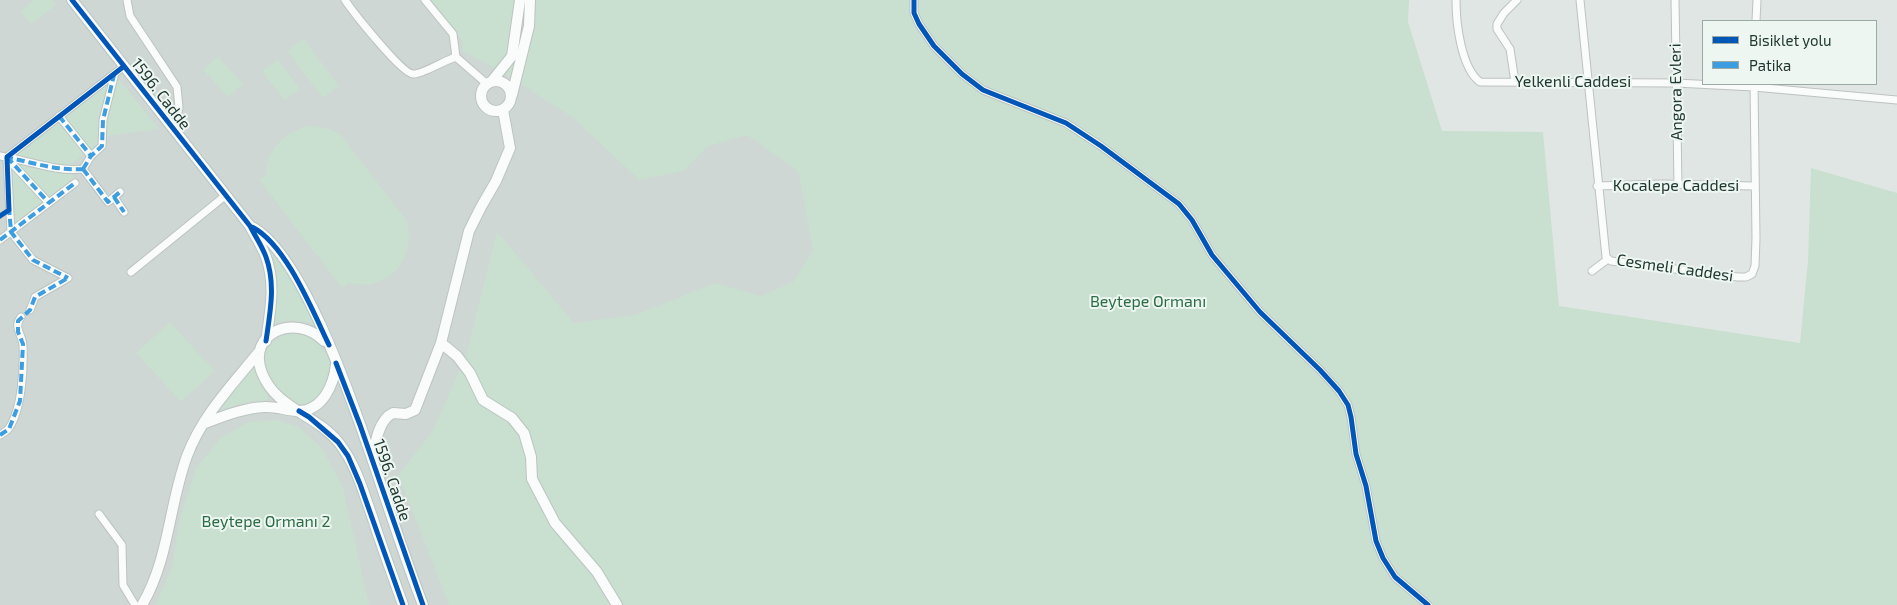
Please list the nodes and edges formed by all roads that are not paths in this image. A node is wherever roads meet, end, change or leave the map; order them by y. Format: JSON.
{"nodes":[{"id":1,"x":72,"y":0,"type":"edge"},
{"id":2,"x":126,"y":0,"type":"edge"},
{"id":3,"x":345,"y":0,"type":"edge"},
{"id":4,"x":425,"y":0,"type":"edge"},
{"id":5,"x":520,"y":0,"type":"edge"},
{"id":6,"x":530,"y":0,"type":"edge"},
{"id":7,"x":914,"y":0,"type":"edge"},
{"id":8,"x":1456,"y":0,"type":"edge"},
{"id":9,"x":1517,"y":0,"type":"edge"},
{"id":10,"x":1580,"y":0,"type":"edge"},
{"id":11,"x":1675,"y":0,"type":"edge"},
{"id":12,"x":1756,"y":0,"type":"edge"},
{"id":13,"x":1756,"y":20,"type":"edge"},
{"id":14,"x":456,"y":57,"type":"junction"},
{"id":15,"x":119,"y":70,"type":"junction"},
{"id":16,"x":1587,"y":81,"type":"junction"},
{"id":17,"x":489,"y":82,"type":"junction"},
{"id":18,"x":1515,"y":82,"type":"junction"},
{"id":19,"x":1676,"y":83,"type":"junction"},
{"id":20,"x":1702,"y":84,"type":"edge"},
{"id":21,"x":1728,"y":85,"type":"edge"},
{"id":22,"x":1754,"y":86,"type":"edge"},
{"id":23,"x":512,"y":94,"type":"junction"},
{"id":24,"x":1897,"y":100,"type":"edge"},
{"id":25,"x":503,"y":110,"type":"junction"},
{"id":26,"x":59,"y":116,"type":"junction"},
{"id":27,"x":173,"y":130,"type":"junction"},
{"id":28,"x":91,"y":156,"type":"junction"},
{"id":29,"x":3,"y":157,"type":"edge"},
{"id":30,"x":85,"y":171,"type":"junction"},
{"id":31,"x":1678,"y":185,"type":"junction"},
{"id":32,"x":1597,"y":186,"type":"junction"},
{"id":33,"x":1755,"y":186,"type":"junction"},
{"id":34,"x":226,"y":195,"type":"junction"},
{"id":35,"x":49,"y":203,"type":"junction"},
{"id":36,"x":124,"y":212,"type":"dead end"},
{"id":37,"x":250,"y":226,"type":"junction"},
{"id":38,"x":11,"y":232,"type":"junction"},
{"id":39,"x":0,"y":240,"type":"edge"},
{"id":40,"x":1608,"y":259,"type":"junction"},
{"id":41,"x":1592,"y":271,"type":"dead end"},
{"id":42,"x":130,"y":272,"type":"dead end"},
{"id":43,"x":30,"y":310,"type":"dead end"},
{"id":44,"x":21,"y":316,"type":"dead end"},
{"id":45,"x":266,"y":341,"type":"junction"},
{"id":46,"x":441,"y":343,"type":"junction"},
{"id":47,"x":329,"y":345,"type":"junction"},
{"id":48,"x":258,"y":353,"type":"junction"},
{"id":49,"x":336,"y":363,"type":"junction"},
{"id":50,"x":299,"y":411,"type":"junction"},
{"id":51,"x":205,"y":423,"type":"junction"},
{"id":52,"x":0,"y":435,"type":"edge"},
{"id":53,"x":373,"y":463,"type":"junction"},
{"id":54,"x":99,"y":514,"type":"dead end"},
{"id":55,"x":135,"y":605,"type":"edge"},
{"id":56,"x":142,"y":605,"type":"edge"},
{"id":57,"x":403,"y":605,"type":"edge"},
{"id":58,"x":423,"y":605,"type":"edge"},
{"id":59,"x":618,"y":605,"type":"edge"},
{"id":60,"x":1428,"y":605,"type":"edge"}],
"edges":[{"from":1,"to":15,"type":"main road","name":"1596. Cadde"},
{"from":2,"to":27,"type":"street"},
{"from":3,"to":14,"type":"street"},
{"from":4,"to":14,"type":"street"},
{"from":5,"to":17,"type":"main road"},
{"from":6,"to":23,"type":"main road"},
{"from":7,"to":60,"type":"street"},
{"from":8,"to":18,"type":"street","name":"Yelkenli Caddesi"},
{"from":9,"to":18,"type":"street"},
{"from":10,"to":16,"type":"street","name":"Cesmeli Caddesi"},
{"from":11,"to":19,"type":"street","name":"Angora Evleri"},
{"from":12,"to":13,"type":"street"},
{"from":14,"to":17,"type":"street"},
{"from":15,"to":26,"type":"street"},
{"from":15,"to":27,"type":"main road","name":"1596. Cadde"},
{"from":15,"to":28,"type":"street"},
{"from":16,"to":18,"type":"street","name":"Yelkenli Caddesi"},
{"from":16,"to":19,"type":"street","name":"Yelkenli Caddesi"},
{"from":16,"to":32,"type":"street","name":"Cesmeli Caddesi"},
{"from":17,"to":23,"type":"main road"},
{"from":17,"to":25,"type":"main road"},
{"from":19,"to":20,"type":"street","name":"Yelkenli Caddesi"},
{"from":19,"to":31,"type":"street","name":"Angora Evleri"},
{"from":21,"to":22,"type":"street","name":"Yelkenli Caddesi"},
{"from":22,"to":24,"type":"street","name":"Yelkenli Caddesi"},
{"from":22,"to":33,"type":"street","name":"Cesmeli Caddesi"},
{"from":23,"to":25,"type":"main road"},
{"from":25,"to":46,"type":"main road"},
{"from":26,"to":28,"type":"street"},
{"from":26,"to":29,"type":"street"},
{"from":27,"to":34,"type":"main road","name":"1596. Cadde"},
{"from":28,"to":30,"type":"street"},
{"from":29,"to":30,"type":"street"},
{"from":29,"to":35,"type":"street"},
{"from":29,"to":38,"type":"street"},
{"from":30,"to":35,"type":"street"},
{"from":30,"to":36,"type":"street"},
{"from":31,"to":32,"type":"street","name":"Kocalepe Caddesi"},
{"from":31,"to":33,"type":"street","name":"Kocalepe Caddesi"},
{"from":32,"to":40,"type":"street","name":"Cesmeli Caddesi"},
{"from":33,"to":40,"type":"street","name":"Cesmeli Caddesi"},
{"from":34,"to":37,"type":"main road","name":"1596. Cadde"},
{"from":34,"to":42,"type":"street"},
{"from":35,"to":38,"type":"street"},
{"from":37,"to":45,"type":"main road","name":"1596. Cadde"},
{"from":37,"to":47,"type":"main road","name":"1596. Cadde"},
{"from":38,"to":39,"type":"street"},
{"from":38,"to":43,"type":"street"},
{"from":40,"to":41,"type":"street"},
{"from":44,"to":52,"type":"street"},
{"from":45,"to":47,"type":"main road","name":"1596. Cadde"},
{"from":45,"to":48,"type":"main road","name":"1596. Cadde"},
{"from":46,"to":53,"type":"main road"},
{"from":46,"to":59,"type":"main road"},
{"from":47,"to":49,"type":"main road","name":"1596. Cadde"},
{"from":48,"to":50,"type":"main road","name":"1596. Cadde"},
{"from":48,"to":51,"type":"main road"},
{"from":49,"to":50,"type":"main road"},
{"from":49,"to":53,"type":"main road","name":"1596. Cadde"},
{"from":50,"to":51,"type":"main road"},
{"from":50,"to":57,"type":"main road","name":"1596. Cadde"},
{"from":51,"to":56,"type":"main road"},
{"from":53,"to":58,"type":"main road","name":"1596. Cadde"},
{"from":54,"to":55,"type":"street"}]}
